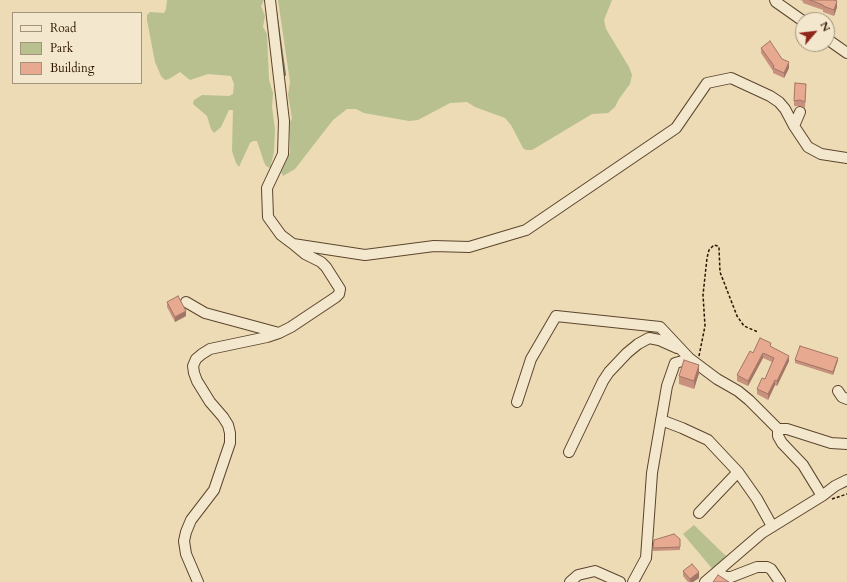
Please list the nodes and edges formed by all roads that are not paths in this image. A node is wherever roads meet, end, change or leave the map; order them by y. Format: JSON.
{"nodes":[{"id":1,"x":270,"y":0,"type":"edge"},
{"id":2,"x":776,"y":0,"type":"edge"},
{"id":3,"x":795,"y":15,"type":"edge"},
{"id":4,"x":835,"y":44,"type":"edge"},
{"id":5,"x":847,"y":53,"type":"edge"},
{"id":6,"x":800,"y":112,"type":"dead end"},
{"id":7,"x":794,"y":126,"type":"junction"},
{"id":8,"x":847,"y":158,"type":"edge"},
{"id":9,"x":293,"y":244,"type":"junction"},
{"id":10,"x":186,"y":302,"type":"dead end"},
{"id":11,"x":280,"y":333,"type":"junction"},
{"id":12,"x":694,"y":362,"type":"junction"},
{"id":13,"x":838,"y":391,"type":"dead end"},
{"id":14,"x":847,"y":399,"type":"edge"},
{"id":15,"x":517,"y":402,"type":"dead end"},
{"id":16,"x":661,"y":420,"type":"junction"},
{"id":17,"x":779,"y":430,"type":"junction"},
{"id":18,"x":847,"y":444,"type":"edge"},
{"id":19,"x":569,"y":452,"type":"dead end"},
{"id":20,"x":738,"y":472,"type":"junction"},
{"id":21,"x":847,"y":480,"type":"edge"},
{"id":22,"x":847,"y":487,"type":"edge"},
{"id":23,"x":822,"y":496,"type":"junction"},
{"id":24,"x":699,"y":513,"type":"dead end"},
{"id":25,"x":772,"y":526,"type":"junction"},
{"id":26,"x":717,"y":573,"type":"junction"},
{"id":27,"x":198,"y":582,"type":"edge"},
{"id":28,"x":570,"y":582,"type":"edge"},
{"id":29,"x":620,"y":582,"type":"edge"},
{"id":30,"x":633,"y":582,"type":"edge"},
{"id":31,"x":705,"y":582,"type":"edge"},
{"id":32,"x":780,"y":582,"type":"edge"}],
"edges":[{"from":1,"to":9,"type":"street"},
{"from":2,"to":3,"type":"street"},
{"from":4,"to":5,"type":"street"},
{"from":6,"to":7,"type":"street"},
{"from":7,"to":8,"type":"street"},
{"from":7,"to":9,"type":"street"},
{"from":9,"to":11,"type":"street"},
{"from":10,"to":11,"type":"street"},
{"from":11,"to":27,"type":"street"},
{"from":12,"to":15,"type":"street"},
{"from":12,"to":16,"type":"street"},
{"from":12,"to":17,"type":"street"},
{"from":12,"to":19,"type":"street"},
{"from":13,"to":14,"type":"street"},
{"from":16,"to":20,"type":"street"},
{"from":16,"to":30,"type":"street"},
{"from":17,"to":18,"type":"street"},
{"from":17,"to":23,"type":"street"},
{"from":20,"to":24,"type":"street"},
{"from":20,"to":25,"type":"street"},
{"from":21,"to":23,"type":"street"},
{"from":22,"to":23,"type":"street"},
{"from":23,"to":25,"type":"street"},
{"from":25,"to":26,"type":"street"},
{"from":26,"to":31,"type":"street"},
{"from":26,"to":32,"type":"street"},
{"from":28,"to":29,"type":"street"}]}
